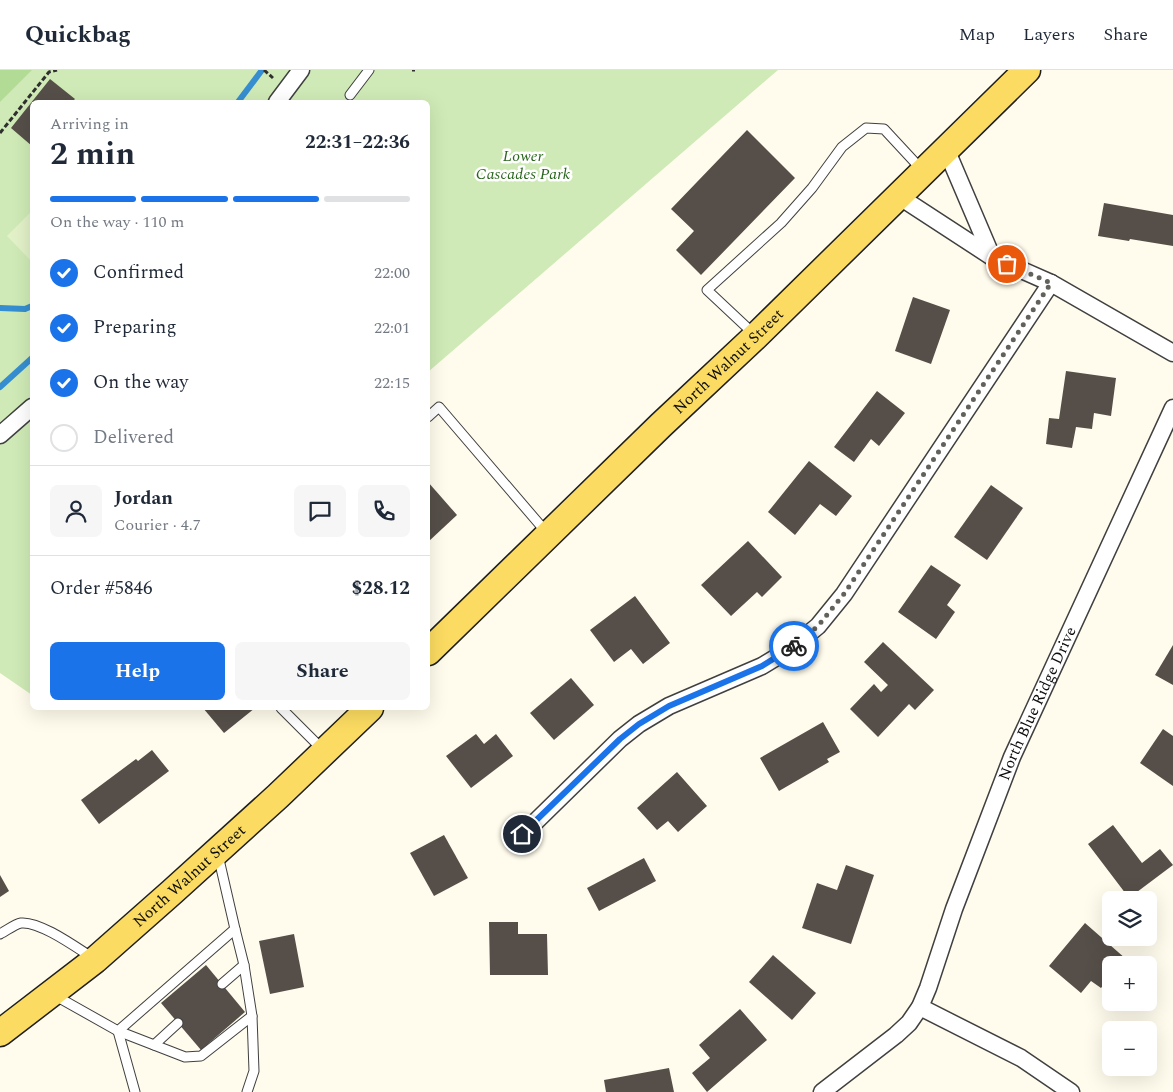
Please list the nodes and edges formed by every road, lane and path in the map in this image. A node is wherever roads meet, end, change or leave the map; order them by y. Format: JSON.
{"nodes":[{"id":1,"x":57,"y":70,"type":"edge"},
{"id":2,"x":264,"y":70,"type":"edge"},
{"id":3,"x":301,"y":70,"type":"edge"},
{"id":4,"x":369,"y":70,"type":"edge"},
{"id":5,"x":1027,"y":70,"type":"edge"},
{"id":6,"x":274,"y":79,"type":"dead end"},
{"id":7,"x":350,"y":95,"type":"dead end"},
{"id":8,"x":278,"y":100,"type":"edge"},
{"id":9,"x":0,"y":133,"type":"edge"},
{"id":10,"x":946,"y":149,"type":"junction"},
{"id":11,"x":924,"y":172,"type":"junction"},
{"id":12,"x":900,"y":197,"type":"junction"},
{"id":13,"x":992,"y":257,"type":"junction"},
{"id":14,"x":1051,"y":283,"type":"junction"},
{"id":15,"x":756,"y":336,"type":"junction"},
{"id":16,"x":1173,"y":353,"type":"edge"},
{"id":17,"x":1173,"y":408,"type":"edge"},
{"id":18,"x":30,"y":409,"type":"edge"},
{"id":19,"x":430,"y":415,"type":"edge"},
{"id":20,"x":0,"y":435,"type":"edge"},
{"id":21,"x":548,"y":535,"type":"junction"},
{"id":22,"x":430,"y":648,"type":"edge"},
{"id":23,"x":283,"y":710,"type":"edge"},
{"id":24,"x":368,"y":710,"type":"edge"},
{"id":25,"x":324,"y":751,"type":"junction"},
{"id":26,"x":522,"y":834,"type":"dead end"},
{"id":27,"x":217,"y":851,"type":"junction"},
{"id":28,"x":235,"y":928,"type":"junction"},
{"id":29,"x":0,"y":934,"type":"edge"},
{"id":30,"x":95,"y":960,"type":"junction"},
{"id":31,"x":244,"y":965,"type":"junction"},
{"id":32,"x":222,"y":984,"type":"dead end"},
{"id":33,"x":51,"y":994,"type":"junction"},
{"id":34,"x":920,"y":1007,"type":"junction"},
{"id":35,"x":252,"y":1016,"type":"junction"},
{"id":36,"x":178,"y":1023,"type":"dead end"},
{"id":37,"x":118,"y":1031,"type":"junction"},
{"id":38,"x":0,"y":1033,"type":"edge"},
{"id":39,"x":154,"y":1045,"type":"junction"},
{"id":40,"x":136,"y":1092,"type":"edge"},
{"id":41,"x":247,"y":1092,"type":"edge"},
{"id":42,"x":822,"y":1092,"type":"edge"},
{"id":43,"x":1070,"y":1092,"type":"edge"}],
"edges":[{"from":1,"to":9,"type":"path"},
{"from":2,"to":6,"type":"path"},
{"from":3,"to":8,"type":"street"},
{"from":4,"to":7,"type":"lane"},
{"from":5,"to":10,"type":"main road","name":"North Walnut Street"},
{"from":10,"to":11,"type":"main road","name":"North Walnut Street"},
{"from":10,"to":13,"type":"street"},
{"from":11,"to":12,"type":"main road","name":"North Walnut Street"},
{"from":11,"to":15,"type":"lane"},
{"from":12,"to":13,"type":"street"},
{"from":12,"to":15,"type":"main road","name":"North Walnut Street"},
{"from":13,"to":14,"type":"street"},
{"from":14,"to":16,"type":"street"},
{"from":14,"to":26,"type":"street"},
{"from":15,"to":21,"type":"main road","name":"North Walnut Street"},
{"from":17,"to":34,"type":"street","name":"North Blue Ridge Drive"},
{"from":18,"to":20,"type":"street"},
{"from":19,"to":21,"type":"lane"},
{"from":21,"to":22,"type":"main road","name":"North Walnut Street"},
{"from":23,"to":25,"type":"lane"},
{"from":24,"to":25,"type":"main road","name":"North Walnut Street"},
{"from":25,"to":27,"type":"main road","name":"North Walnut Street"},
{"from":27,"to":28,"type":"lane"},
{"from":27,"to":30,"type":"main road","name":"North Walnut Street"},
{"from":28,"to":31,"type":"lane"},
{"from":28,"to":37,"type":"lane"},
{"from":29,"to":30,"type":"lane"},
{"from":30,"to":33,"type":"main road","name":"North Walnut Street"},
{"from":31,"to":32,"type":"lane"},
{"from":31,"to":35,"type":"lane"},
{"from":33,"to":37,"type":"lane"},
{"from":33,"to":38,"type":"main road","name":"North Walnut Street"},
{"from":34,"to":42,"type":"street","name":"North Blue Ridge Drive"},
{"from":34,"to":43,"type":"street"},
{"from":35,"to":39,"type":"lane"},
{"from":35,"to":41,"type":"lane"},
{"from":36,"to":39,"type":"lane"},
{"from":37,"to":39,"type":"lane"},
{"from":37,"to":40,"type":"lane"}]}
